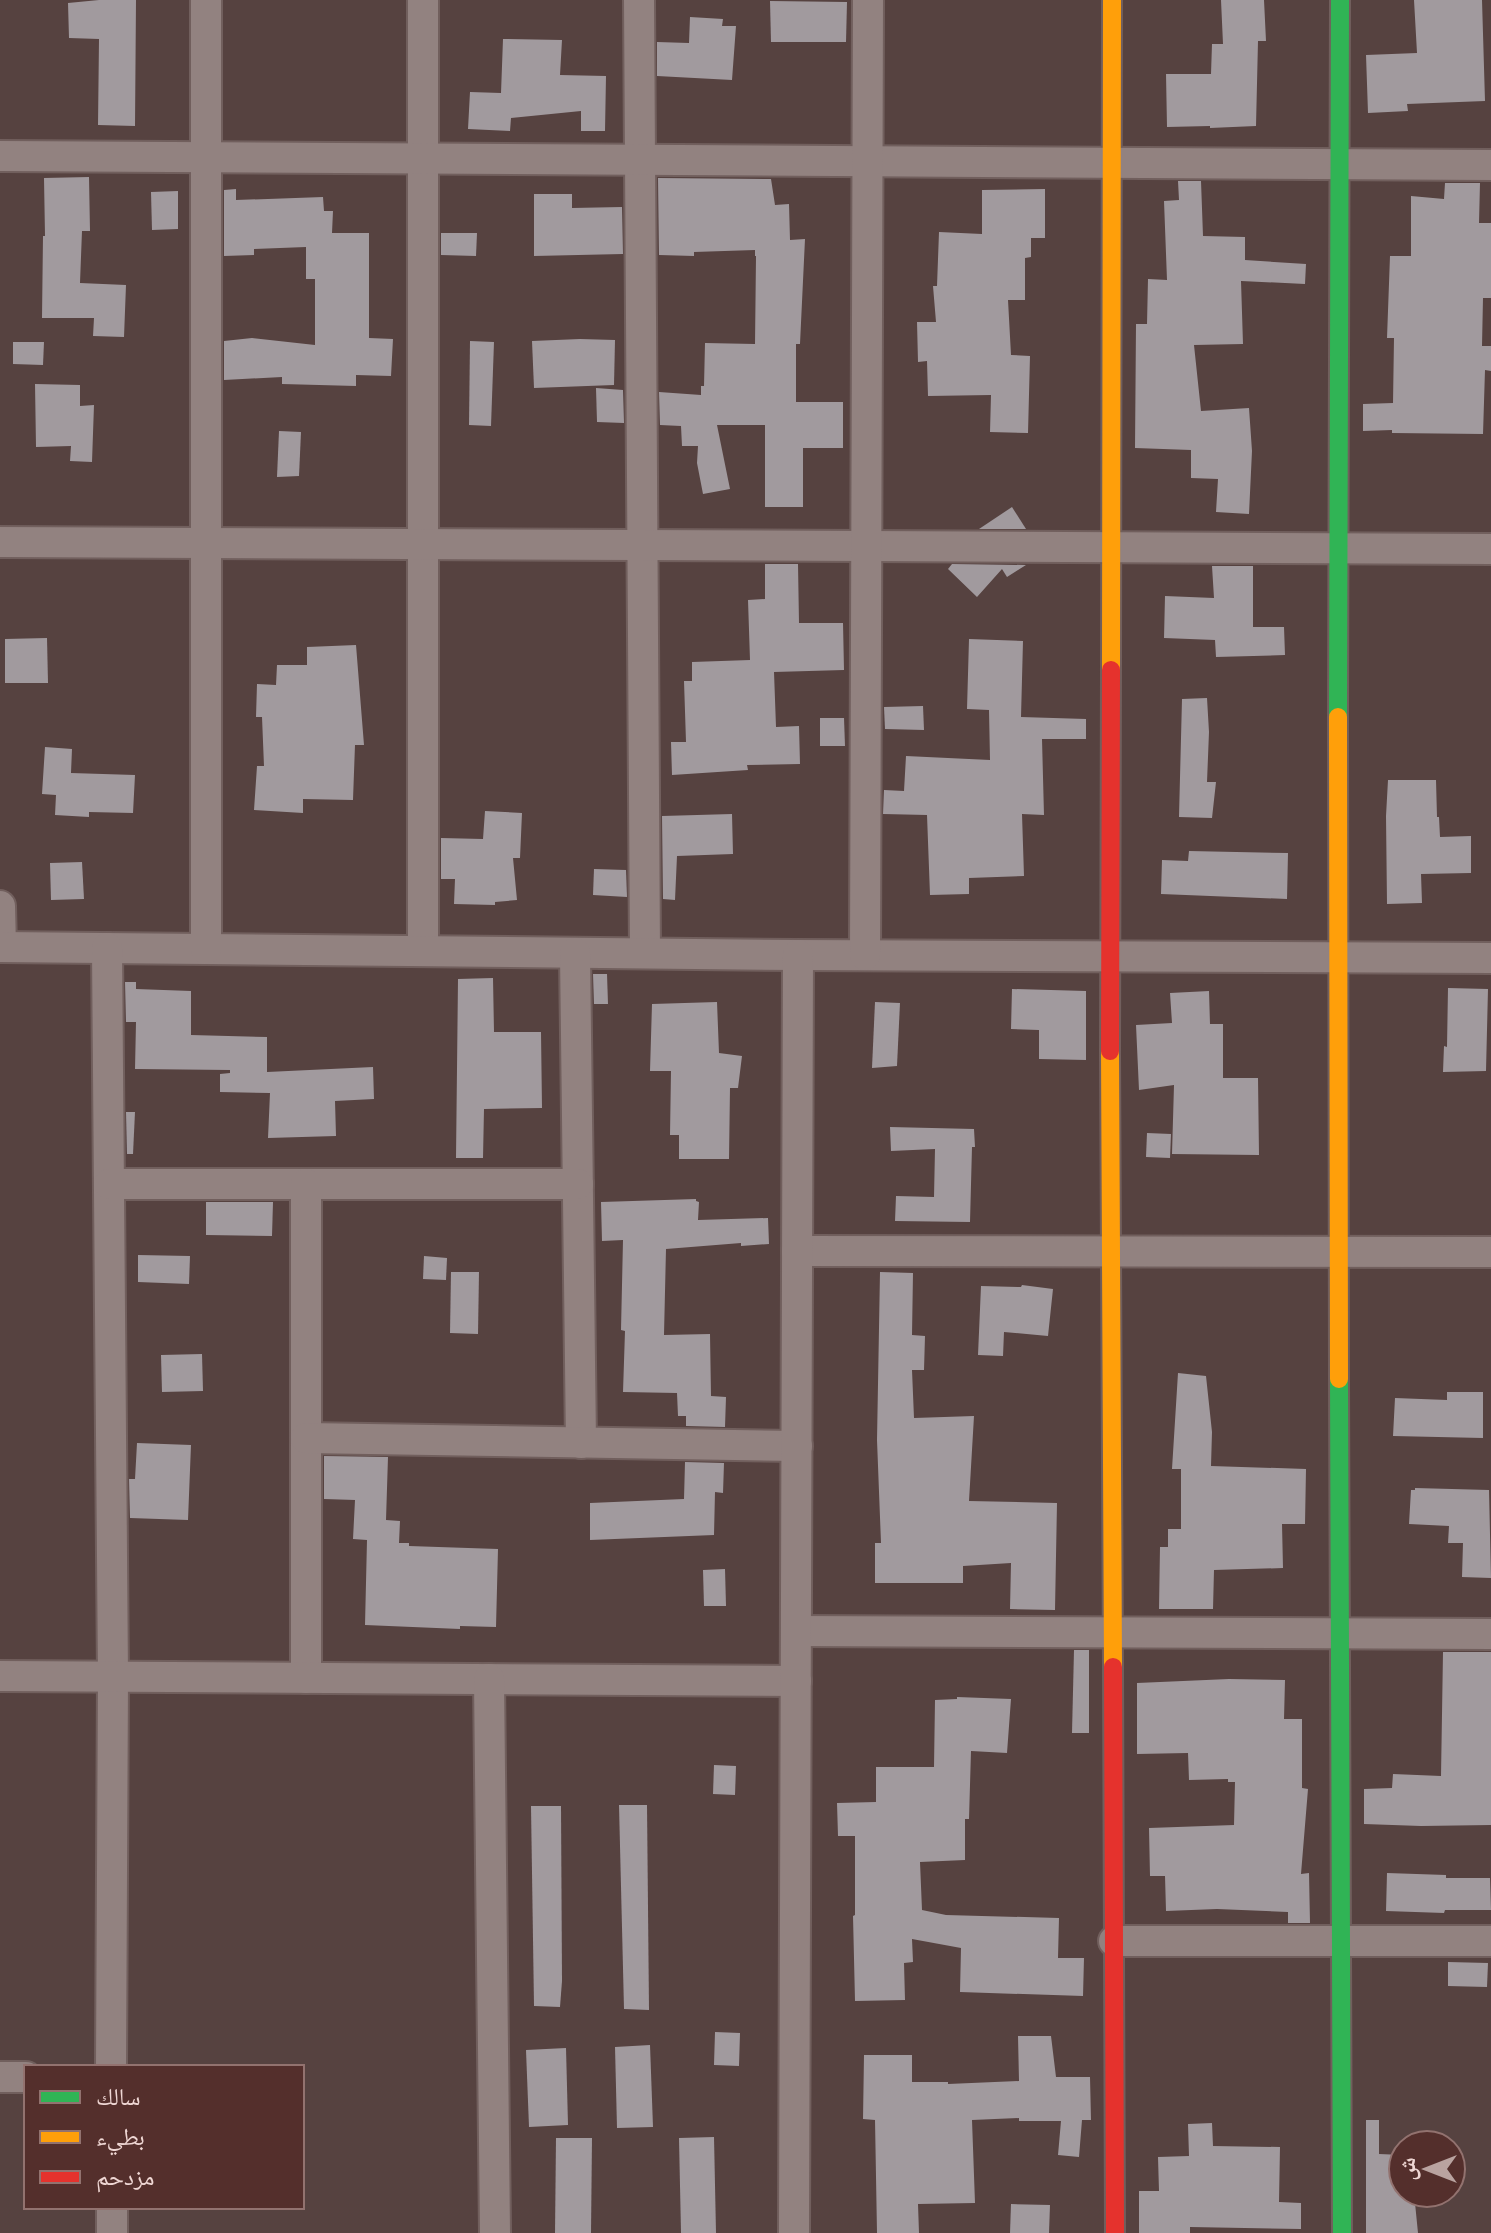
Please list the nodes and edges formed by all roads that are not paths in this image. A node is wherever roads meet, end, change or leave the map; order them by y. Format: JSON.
{"nodes":[{"id":1,"x":206,"y":0,"type":"edge"},
{"id":2,"x":423,"y":0,"type":"edge"},
{"id":3,"x":639,"y":0,"type":"edge"},
{"id":4,"x":868,"y":0,"type":"edge"},
{"id":5,"x":1112,"y":0,"type":"edge"},
{"id":6,"x":1340,"y":0,"type":"edge"},
{"id":7,"x":0,"y":156,"type":"edge"},
{"id":8,"x":206,"y":157,"type":"junction"},
{"id":9,"x":423,"y":158,"type":"junction"},
{"id":10,"x":639,"y":160,"type":"junction"},
{"id":11,"x":868,"y":162,"type":"junction"},
{"id":12,"x":1112,"y":163,"type":"junction"},
{"id":13,"x":1340,"y":164,"type":"junction"},
{"id":14,"x":1491,"y":165,"type":"edge"},
{"id":15,"x":0,"y":542,"type":"edge"},
{"id":16,"x":206,"y":543,"type":"junction"},
{"id":17,"x":423,"y":544,"type":"junction"},
{"id":18,"x":642,"y":545,"type":"junction"},
{"id":19,"x":867,"y":546,"type":"junction"},
{"id":20,"x":1111,"y":547,"type":"junction"},
{"id":21,"x":1338,"y":548,"type":"junction"},
{"id":22,"x":1491,"y":549,"type":"edge"},
{"id":23,"x":0,"y":906,"type":"edge"},
{"id":24,"x":0,"y":947,"type":"edge"},
{"id":25,"x":107,"y":948,"type":"junction"},
{"id":26,"x":206,"y":949,"type":"junction"},
{"id":27,"x":423,"y":951,"type":"junction"},
{"id":28,"x":575,"y":953,"type":"junction"},
{"id":29,"x":645,"y":953,"type":"junction"},
{"id":30,"x":798,"y":955,"type":"junction"},
{"id":31,"x":865,"y":955,"type":"junction"},
{"id":32,"x":1110,"y":956,"type":"junction"},
{"id":33,"x":1337,"y":957,"type":"junction"},
{"id":34,"x":1491,"y":958,"type":"edge"},
{"id":35,"x":109,"y":1184,"type":"junction"},
{"id":36,"x":306,"y":1184,"type":"junction"},
{"id":37,"x":578,"y":1184,"type":"junction"},
{"id":38,"x":797,"y":1251,"type":"junction"},
{"id":39,"x":1111,"y":1251,"type":"junction"},
{"id":40,"x":1338,"y":1252,"type":"junction"},
{"id":41,"x":1491,"y":1252,"type":"edge"},
{"id":42,"x":306,"y":1438,"type":"junction"},
{"id":43,"x":581,"y":1443,"type":"junction"},
{"id":44,"x":797,"y":1446,"type":"junction"},
{"id":45,"x":796,"y":1631,"type":"junction"},
{"id":46,"x":1112,"y":1632,"type":"junction"},
{"id":47,"x":1340,"y":1633,"type":"junction"},
{"id":48,"x":1491,"y":1634,"type":"edge"},
{"id":49,"x":0,"y":1676,"type":"edge"},
{"id":50,"x":113,"y":1677,"type":"junction"},
{"id":51,"x":306,"y":1678,"type":"junction"},
{"id":52,"x":489,"y":1679,"type":"junction"},
{"id":53,"x":796,"y":1681,"type":"junction"},
{"id":54,"x":1114,"y":1941,"type":"junction"},
{"id":55,"x":1340,"y":1941,"type":"junction"},
{"id":56,"x":1491,"y":1941,"type":"edge"},
{"id":57,"x":111,"y":2065,"type":"edge"},
{"id":58,"x":0,"y":2077,"type":"edge"},
{"id":59,"x":24,"y":2077,"type":"edge"},
{"id":60,"x":112,"y":2209,"type":"edge"},
{"id":61,"x":112,"y":2233,"type":"edge"},
{"id":62,"x":495,"y":2233,"type":"edge"},
{"id":63,"x":794,"y":2233,"type":"edge"},
{"id":64,"x":1115,"y":2233,"type":"edge"},
{"id":65,"x":1342,"y":2233,"type":"edge"}],
"edges":[{"from":1,"to":8,"type":"street"},
{"from":2,"to":9,"type":"street"},
{"from":3,"to":10,"type":"street"},
{"from":4,"to":11,"type":"street"},
{"from":5,"to":12,"type":"street"},
{"from":6,"to":13,"type":"street"},
{"from":7,"to":8,"type":"street"},
{"from":8,"to":9,"type":"street"},
{"from":8,"to":16,"type":"street"},
{"from":9,"to":10,"type":"street"},
{"from":9,"to":17,"type":"street"},
{"from":10,"to":11,"type":"street"},
{"from":10,"to":18,"type":"street"},
{"from":11,"to":12,"type":"street"},
{"from":11,"to":19,"type":"street"},
{"from":12,"to":13,"type":"street"},
{"from":12,"to":20,"type":"street"},
{"from":13,"to":14,"type":"street"},
{"from":13,"to":21,"type":"street"},
{"from":15,"to":16,"type":"street"},
{"from":16,"to":17,"type":"street"},
{"from":16,"to":26,"type":"street"},
{"from":17,"to":18,"type":"street"},
{"from":17,"to":27,"type":"street"},
{"from":18,"to":19,"type":"street"},
{"from":18,"to":29,"type":"street"},
{"from":19,"to":20,"type":"street"},
{"from":19,"to":31,"type":"street"},
{"from":20,"to":21,"type":"street"},
{"from":20,"to":32,"type":"street"},
{"from":21,"to":22,"type":"street"},
{"from":21,"to":33,"type":"street"},
{"from":23,"to":24,"type":"street"},
{"from":24,"to":25,"type":"street"},
{"from":25,"to":26,"type":"street"},
{"from":25,"to":35,"type":"street"},
{"from":26,"to":27,"type":"street"},
{"from":27,"to":28,"type":"street"},
{"from":28,"to":29,"type":"street"},
{"from":28,"to":37,"type":"street"},
{"from":29,"to":30,"type":"street"},
{"from":30,"to":31,"type":"street"},
{"from":30,"to":38,"type":"street"},
{"from":31,"to":32,"type":"street"},
{"from":32,"to":33,"type":"street"},
{"from":32,"to":39,"type":"street"},
{"from":33,"to":34,"type":"street"},
{"from":33,"to":40,"type":"street"},
{"from":35,"to":36,"type":"street"},
{"from":35,"to":50,"type":"street"},
{"from":36,"to":37,"type":"street"},
{"from":36,"to":42,"type":"street"},
{"from":37,"to":43,"type":"street"},
{"from":38,"to":39,"type":"street"},
{"from":38,"to":44,"type":"street"},
{"from":39,"to":40,"type":"street"},
{"from":39,"to":46,"type":"street"},
{"from":40,"to":41,"type":"street"},
{"from":40,"to":47,"type":"street"},
{"from":42,"to":43,"type":"street"},
{"from":42,"to":51,"type":"street"},
{"from":43,"to":44,"type":"street"},
{"from":44,"to":45,"type":"street"},
{"from":45,"to":46,"type":"street"},
{"from":45,"to":53,"type":"street"},
{"from":46,"to":47,"type":"street"},
{"from":46,"to":54,"type":"street"},
{"from":47,"to":48,"type":"street"},
{"from":47,"to":55,"type":"street"},
{"from":49,"to":50,"type":"street"},
{"from":50,"to":51,"type":"street"},
{"from":50,"to":57,"type":"street"},
{"from":51,"to":52,"type":"street"},
{"from":52,"to":53,"type":"street"},
{"from":52,"to":62,"type":"street"},
{"from":53,"to":63,"type":"street"},
{"from":54,"to":55,"type":"street"},
{"from":54,"to":64,"type":"street"},
{"from":55,"to":56,"type":"street"},
{"from":55,"to":65,"type":"street"},
{"from":58,"to":59,"type":"street"},
{"from":60,"to":61,"type":"street"}]}
